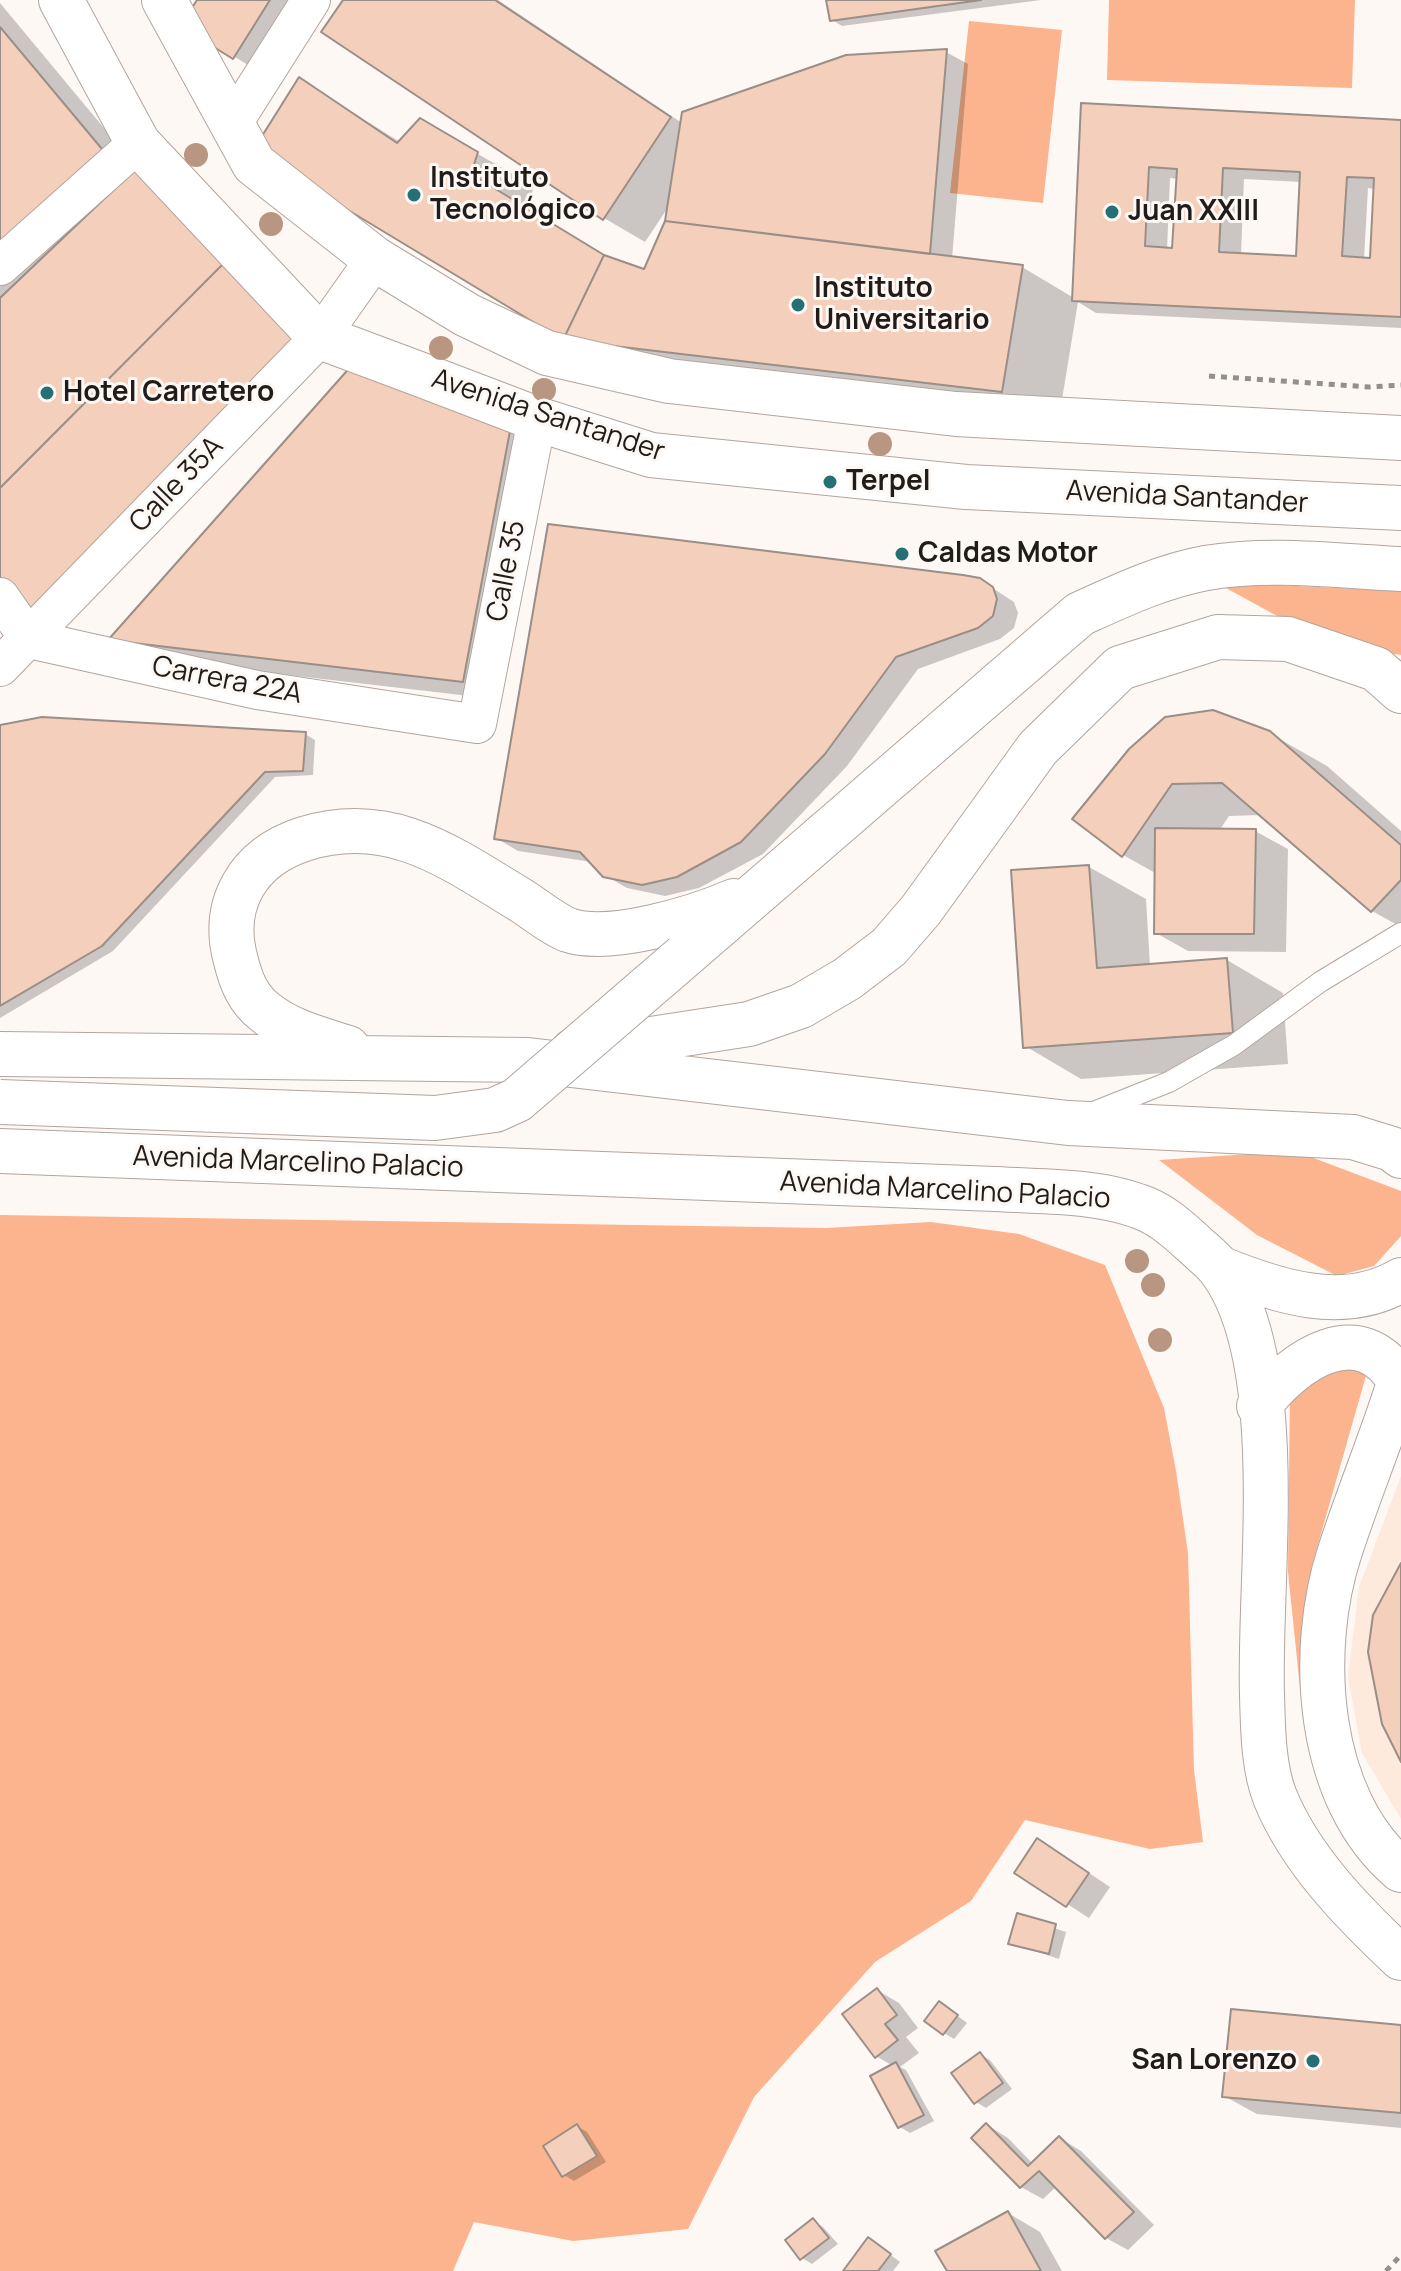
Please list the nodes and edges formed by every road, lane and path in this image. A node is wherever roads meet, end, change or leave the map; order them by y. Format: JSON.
{"nodes":[{"id":1,"x":61,"y":0,"type":"edge"},
{"id":2,"x":164,"y":0,"type":"edge"},
{"id":3,"x":311,"y":0,"type":"edge"},
{"id":4,"x":233,"y":123,"type":"junction"},
{"id":5,"x":138,"y":143,"type":"junction"},
{"id":6,"x":375,"y":259,"type":"junction"},
{"id":7,"x":0,"y":266,"type":"edge"},
{"id":8,"x":320,"y":337,"type":"junction"},
{"id":9,"x":1209,"y":376,"type":"dead end"},
{"id":10,"x":1401,"y":385,"type":"edge"},
{"id":11,"x":537,"y":419,"type":"junction"},
{"id":12,"x":1401,"y":438,"type":"edge"},
{"id":13,"x":1401,"y":508,"type":"edge"},
{"id":14,"x":1401,"y":569,"type":"edge"},
{"id":15,"x":0,"y":597,"type":"edge"},
{"id":16,"x":29,"y":639,"type":"junction"},
{"id":17,"x":0,"y":667,"type":"edge"},
{"id":18,"x":1401,"y":691,"type":"edge"},
{"id":19,"x":477,"y":724,"type":"joint"},
{"id":20,"x":755,"y":892,"type":"junction"},
{"id":21,"x":1401,"y":933,"type":"edge"},
{"id":22,"x":0,"y":1054,"type":"edge"},
{"id":23,"x":381,"y":1059,"type":"junction"},
{"id":24,"x":528,"y":1060,"type":"junction"},
{"id":25,"x":0,"y":1102,"type":"edge"},
{"id":26,"x":1068,"y":1123,"type":"junction"},
{"id":27,"x":0,"y":1151,"type":"edge"},
{"id":28,"x":1401,"y":1156,"type":"edge"},
{"id":29,"x":1219,"y":1268,"type":"junction"},
{"id":30,"x":1401,"y":1280,"type":"edge"},
{"id":31,"x":1400,"y":1380,"type":"edge"},
{"id":32,"x":1259,"y":1406,"type":"junction"},
{"id":33,"x":1401,"y":1870,"type":"edge"},
{"id":34,"x":1401,"y":1958,"type":"edge"},
{"id":35,"x":1401,"y":2255,"type":"edge"},
{"id":36,"x":1386,"y":2271,"type":"edge"}],
"edges":[{"from":1,"to":5,"type":"main road","name":"Avenida Santander"},
{"from":2,"to":4,"type":"main road"},
{"from":3,"to":4,"type":"street"},
{"from":4,"to":6,"type":"main road"},
{"from":5,"to":7,"type":"street"},
{"from":5,"to":8,"type":"main road","name":"Avenida Santander"},
{"from":6,"to":8,"type":"street","name":"Calle 35A"},
{"from":6,"to":12,"type":"main road"},
{"from":8,"to":11,"type":"main road","name":"Avenida Santander"},
{"from":8,"to":16,"type":"street","name":"Calle 35A"},
{"from":9,"to":10,"type":"path"},
{"from":11,"to":13,"type":"main road","name":"Avenida Santander"},
{"from":11,"to":19,"type":"street","name":"Calle 35"},
{"from":14,"to":20,"type":"main road"},
{"from":15,"to":16,"type":"street"},
{"from":16,"to":17,"type":"street","name":"Calle 35A"},
{"from":16,"to":19,"type":"street","name":"Carrera 22A"},
{"from":18,"to":24,"type":"main road"},
{"from":20,"to":23,"type":"main road"},
{"from":20,"to":25,"type":"main road","bridge":true},
{"from":21,"to":26,"type":"lane"},
{"from":22,"to":23,"type":"main road"},
{"from":23,"to":24,"type":"main road"},
{"from":24,"to":26,"type":"main road"},
{"from":26,"to":28,"type":"main road"},
{"from":27,"to":29,"type":"main road","name":"Avenida Marcelino Palacio"},
{"from":29,"to":30,"type":"main road"},
{"from":29,"to":32,"type":"main road","name":"Avenida Marcelino Palacio"},
{"from":31,"to":32,"type":"main road"},
{"from":31,"to":33,"type":"main road"},
{"from":32,"to":34,"type":"main road","name":"Avenida Marcelino Palacio"},
{"from":35,"to":36,"type":"path"}]}
